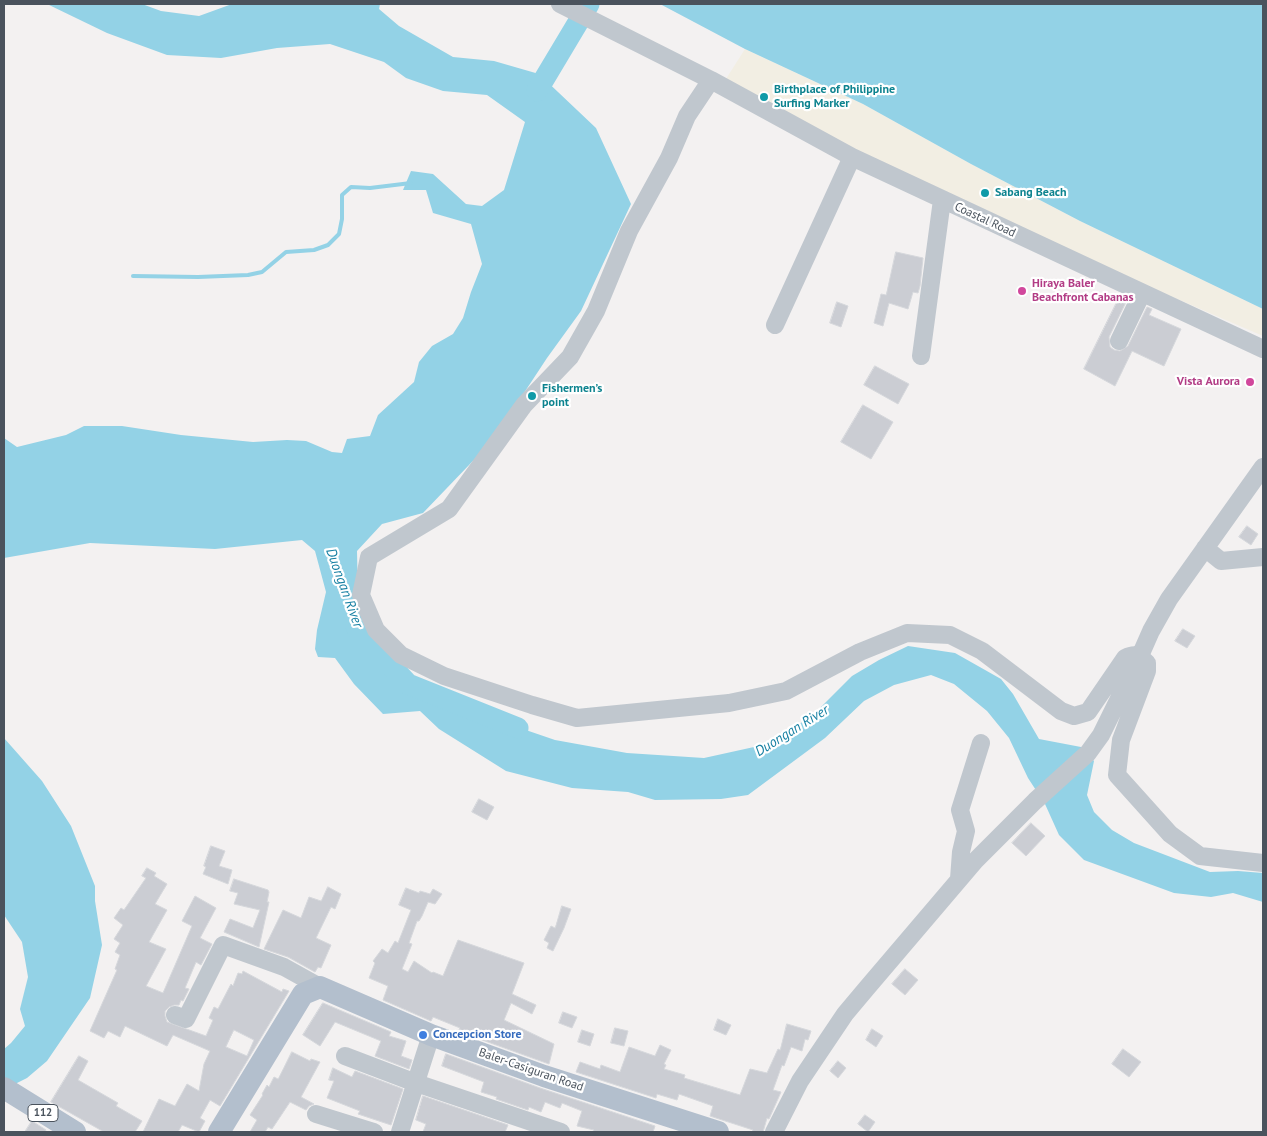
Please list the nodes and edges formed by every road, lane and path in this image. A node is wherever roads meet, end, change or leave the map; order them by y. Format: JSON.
{"nodes":[{"id":1,"x":560,"y":4,"type":"edge"},
{"id":2,"x":711,"y":80,"type":"junction"},
{"id":3,"x":852,"y":157,"type":"junction"},
{"id":4,"x":942,"y":200,"type":"junction"},
{"id":5,"x":1142,"y":293,"type":"junction"},
{"id":6,"x":775,"y":325,"type":"dead end"},
{"id":7,"x":1119,"y":341,"type":"dead end"},
{"id":8,"x":1263,"y":349,"type":"edge"},
{"id":9,"x":921,"y":356,"type":"dead end"},
{"id":10,"x":1263,"y":467,"type":"edge"},
{"id":11,"x":1205,"y":548,"type":"junction"},
{"id":12,"x":1263,"y":557,"type":"edge"},
{"id":13,"x":1137,"y":662,"type":"junction"},
{"id":14,"x":981,"y":743,"type":"dead end"},
{"id":15,"x":1263,"y":863,"type":"edge"},
{"id":16,"x":960,"y":879,"type":"junction"},
{"id":17,"x":320,"y":987,"type":"junction"},
{"id":18,"x":175,"y":1016,"type":"dead end"},
{"id":19,"x":431,"y":1034,"type":"junction"},
{"id":20,"x":345,"y":1056,"type":"dead end"},
{"id":21,"x":416,"y":1083,"type":"junction"},
{"id":22,"x":7,"y":1091,"type":"edge"},
{"id":23,"x":316,"y":1114,"type":"dead end"},
{"id":24,"x":75,"y":1132,"type":"edge"},
{"id":25,"x":219,"y":1132,"type":"edge"},
{"id":26,"x":374,"y":1132,"type":"edge"},
{"id":27,"x":400,"y":1132,"type":"edge"},
{"id":28,"x":560,"y":1132,"type":"edge"},
{"id":29,"x":718,"y":1132,"type":"edge"},
{"id":30,"x":774,"y":1132,"type":"edge"}],
"edges":[{"from":1,"to":2,"type":"street","name":"Coastal Road"},
{"from":2,"to":3,"type":"street","name":"Coastal Road"},
{"from":2,"to":13,"type":"street"},
{"from":3,"to":4,"type":"street","name":"Coastal Road"},
{"from":3,"to":6,"type":"street"},
{"from":4,"to":5,"type":"street","name":"Coastal Road"},
{"from":4,"to":9,"type":"street"},
{"from":5,"to":7,"type":"street"},
{"from":5,"to":8,"type":"street","name":"Coastal Road"},
{"from":10,"to":11,"type":"street"},
{"from":11,"to":12,"type":"street"},
{"from":11,"to":13,"type":"street"},
{"from":13,"to":15,"type":"street"},
{"from":13,"to":16,"type":"street"},
{"from":14,"to":16,"type":"street"},
{"from":16,"to":30,"type":"street"},
{"from":17,"to":18,"type":"street"},
{"from":17,"to":19,"type":"main road","name":"Baler-Casiguran Road"},
{"from":17,"to":25,"type":"main road"},
{"from":19,"to":21,"type":"street"},
{"from":19,"to":29,"type":"main road","name":"Baler-Casiguran Road"},
{"from":20,"to":21,"type":"street"},
{"from":21,"to":27,"type":"street"},
{"from":21,"to":28,"type":"street"},
{"from":22,"to":24,"type":"main road","number":"112"},
{"from":23,"to":26,"type":"street"}]}
